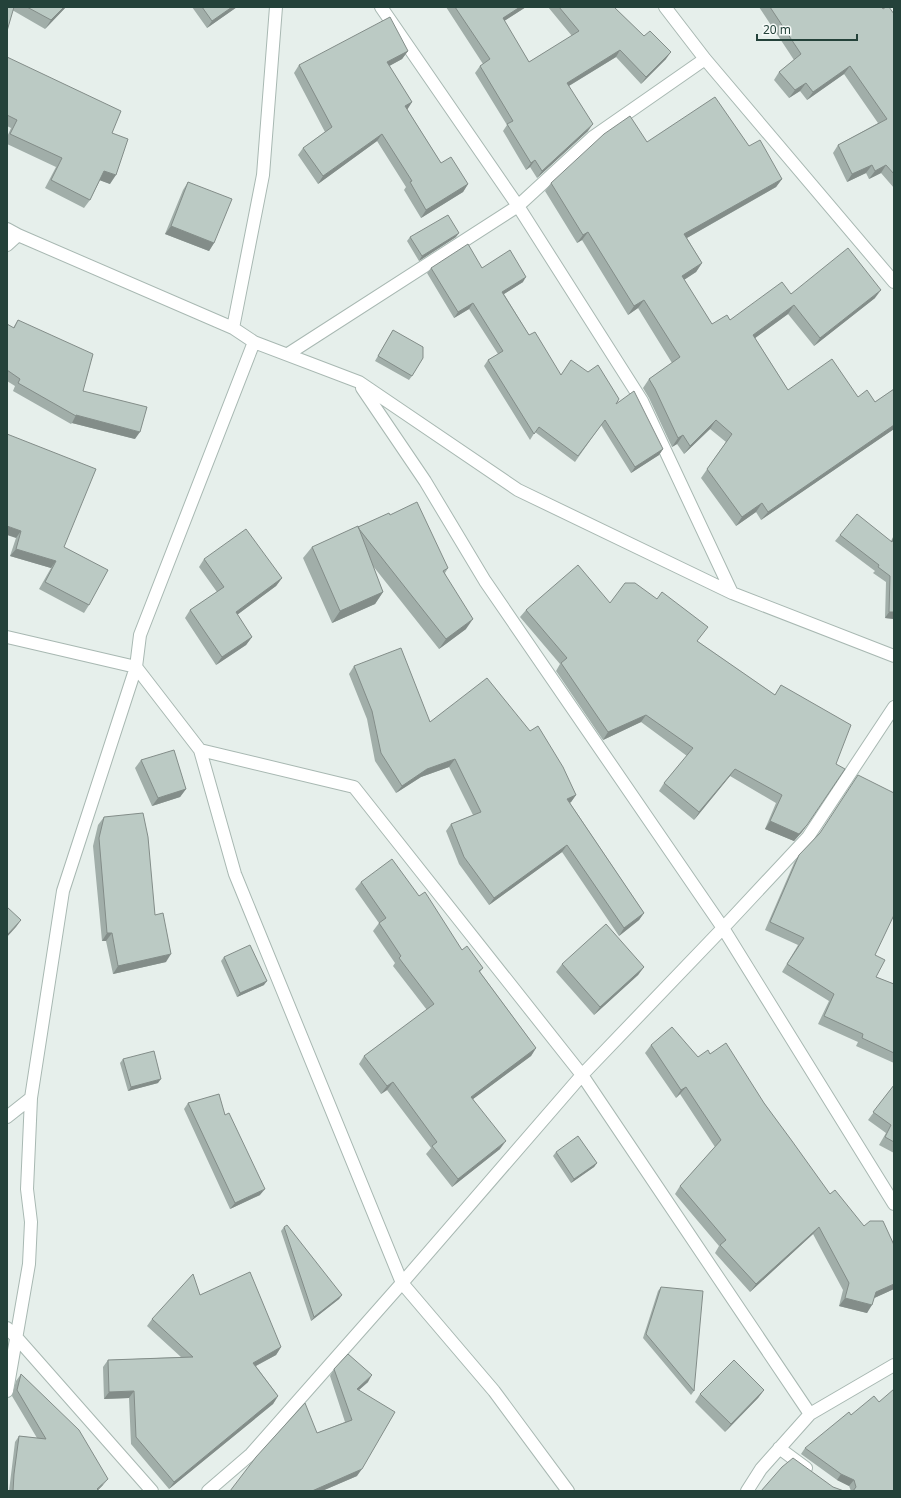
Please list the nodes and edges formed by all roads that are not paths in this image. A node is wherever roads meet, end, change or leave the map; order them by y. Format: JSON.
{"nodes":[{"id":1,"x":276,"y":7,"type":"edge"},
{"id":2,"x":381,"y":7,"type":"edge"},
{"id":3,"x":665,"y":7,"type":"edge"},
{"id":4,"x":706,"y":59,"type":"junction"},
{"id":5,"x":518,"y":206,"type":"junction"},
{"id":6,"x":7,"y":229,"type":"edge"},
{"id":7,"x":18,"y":235,"type":"junction"},
{"id":8,"x":7,"y":246,"type":"edge"},
{"id":9,"x":894,"y":282,"type":"edge"},
{"id":10,"x":233,"y":328,"type":"junction"},
{"id":11,"x":254,"y":342,"type":"junction"},
{"id":12,"x":288,"y":354,"type":"junction"},
{"id":13,"x":359,"y":382,"type":"junction"},
{"id":14,"x":732,"y":593,"type":"junction"},
{"id":15,"x":7,"y":636,"type":"edge"},
{"id":16,"x":894,"y":656,"type":"edge"},
{"id":17,"x":136,"y":667,"type":"junction"},
{"id":18,"x":894,"y":707,"type":"edge"},
{"id":19,"x":200,"y":750,"type":"junction"},
{"id":20,"x":724,"y":928,"type":"junction"},
{"id":21,"x":582,"y":1075,"type":"junction"},
{"id":22,"x":31,"y":1098,"type":"junction"},
{"id":23,"x":7,"y":1117,"type":"edge"},
{"id":24,"x":894,"y":1204,"type":"edge"},
{"id":25,"x":402,"y":1284,"type":"junction"},
{"id":26,"x":7,"y":1328,"type":"edge"},
{"id":27,"x":17,"y":1338,"type":"junction"},
{"id":28,"x":894,"y":1365,"type":"edge"},
{"id":29,"x":7,"y":1391,"type":"edge"},
{"id":30,"x":810,"y":1414,"type":"junction"},
{"id":31,"x":779,"y":1448,"type":"junction"},
{"id":32,"x":815,"y":1474,"type":"edge"},
{"id":33,"x":152,"y":1491,"type":"edge"},
{"id":34,"x":208,"y":1491,"type":"edge"},
{"id":35,"x":568,"y":1491,"type":"edge"},
{"id":36,"x":747,"y":1491,"type":"edge"}],
"edges":[{"from":1,"to":10,"type":"street"},
{"from":2,"to":5,"type":"street"},
{"from":3,"to":4,"type":"street"},
{"from":4,"to":5,"type":"street"},
{"from":4,"to":9,"type":"street"},
{"from":5,"to":12,"type":"street"},
{"from":5,"to":14,"type":"street"},
{"from":6,"to":7,"type":"street"},
{"from":7,"to":8,"type":"street"},
{"from":7,"to":10,"type":"street"},
{"from":10,"to":11,"type":"street"},
{"from":11,"to":12,"type":"street"},
{"from":11,"to":17,"type":"street"},
{"from":12,"to":13,"type":"street"},
{"from":13,"to":14,"type":"street"},
{"from":13,"to":20,"type":"street"},
{"from":14,"to":16,"type":"street"},
{"from":15,"to":17,"type":"street"},
{"from":17,"to":19,"type":"street"},
{"from":17,"to":22,"type":"street"},
{"from":18,"to":20,"type":"street"},
{"from":19,"to":21,"type":"street"},
{"from":19,"to":25,"type":"street"},
{"from":20,"to":21,"type":"street"},
{"from":20,"to":24,"type":"street"},
{"from":21,"to":25,"type":"street"},
{"from":21,"to":30,"type":"street"},
{"from":22,"to":23,"type":"street"},
{"from":22,"to":27,"type":"street"},
{"from":25,"to":34,"type":"street"},
{"from":25,"to":35,"type":"street"},
{"from":26,"to":27,"type":"street"},
{"from":27,"to":29,"type":"street"},
{"from":27,"to":33,"type":"street"},
{"from":28,"to":30,"type":"street"},
{"from":30,"to":31,"type":"street"},
{"from":31,"to":32,"type":"street"},
{"from":31,"to":36,"type":"street"}]}
